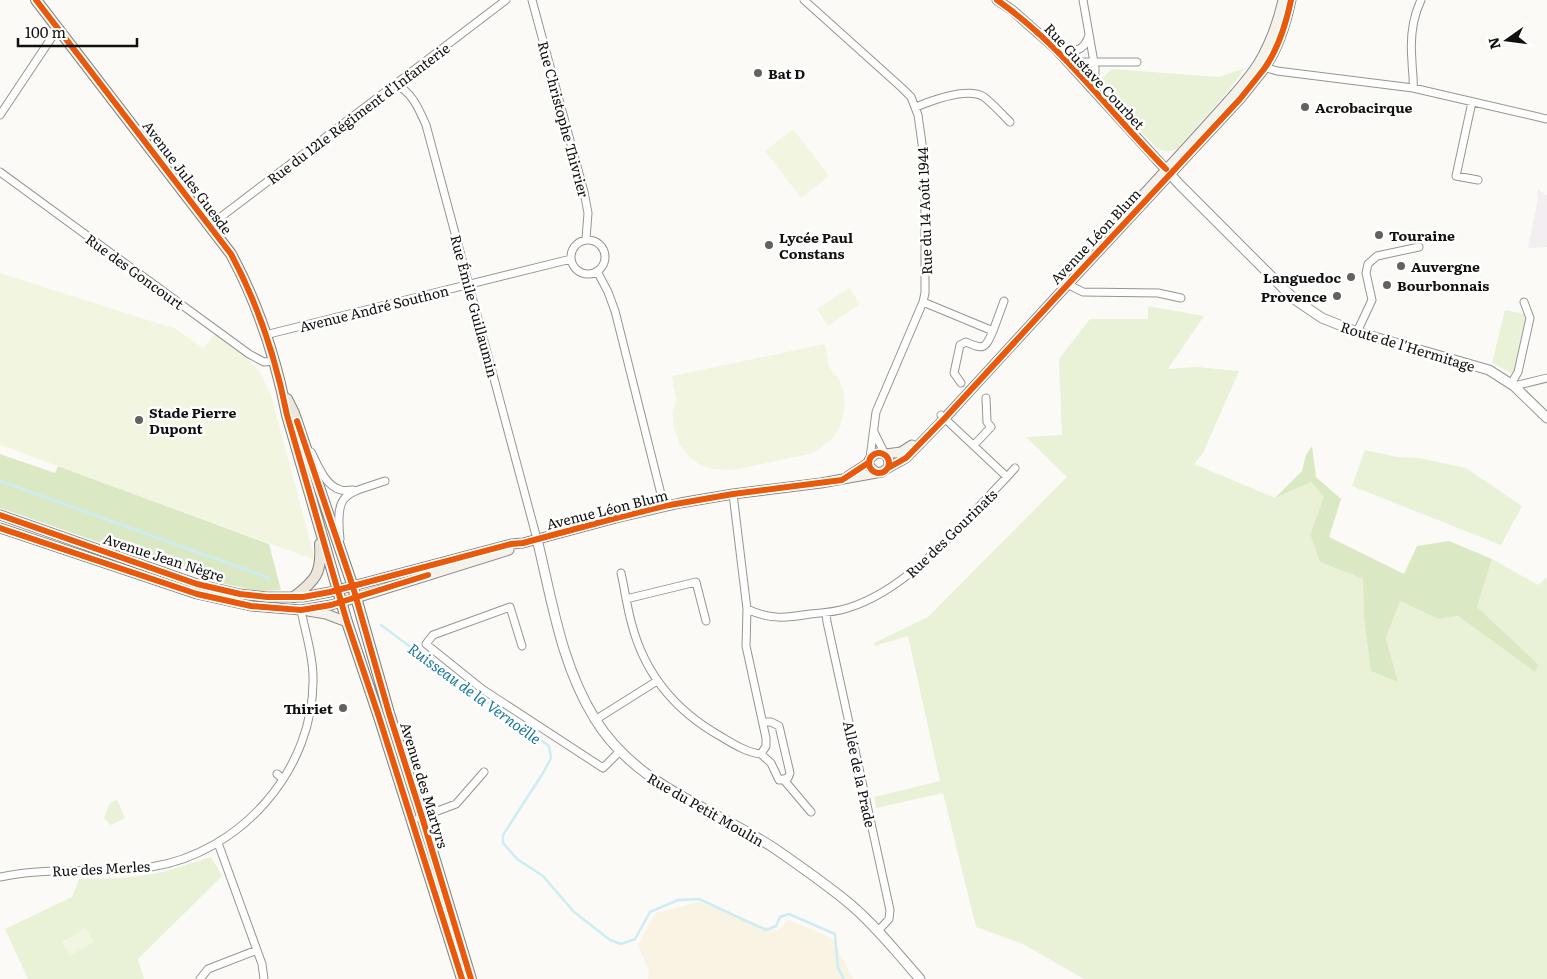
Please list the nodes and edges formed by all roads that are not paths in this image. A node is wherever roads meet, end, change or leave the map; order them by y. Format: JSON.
{"nodes":[{"id":1,"x":36,"y":0,"type":"edge"},
{"id":2,"x":506,"y":0,"type":"edge"},
{"id":3,"x":532,"y":0,"type":"edge"},
{"id":4,"x":804,"y":0,"type":"edge"},
{"id":5,"x":997,"y":0,"type":"edge"},
{"id":6,"x":1083,"y":0,"type":"edge"},
{"id":7,"x":1284,"y":0,"type":"edge"},
{"id":8,"x":1291,"y":0,"type":"edge"},
{"id":9,"x":1421,"y":0,"type":"edge"},
{"id":10,"x":58,"y":28,"type":"junction"},
{"id":11,"x":1090,"y":34,"type":"junction"},
{"id":12,"x":1056,"y":49,"type":"junction"},
{"id":13,"x":1094,"y":62,"type":"junction"},
{"id":14,"x":1137,"y":62,"type":"dead end"},
{"id":15,"x":1069,"y":63,"type":"junction"},
{"id":16,"x":1261,"y":66,"type":"junction"},
{"id":17,"x":395,"y":85,"type":"junction"},
{"id":18,"x":1090,"y":88,"type":"junction"},
{"id":19,"x":1413,"y":88,"type":"junction"},
{"id":20,"x":1472,"y":102,"type":"junction"},
{"id":21,"x":916,"y":106,"type":"junction"},
{"id":22,"x":0,"y":115,"type":"edge"},
{"id":23,"x":1547,"y":119,"type":"edge"},
{"id":24,"x":1010,"y":122,"type":"dead end"},
{"id":25,"x":0,"y":172,"type":"edge"},
{"id":26,"x":1168,"y":172,"type":"junction"},
{"id":27,"x":1478,"y":180,"type":"dead end"},
{"id":28,"x":209,"y":226,"type":"junction"},
{"id":29,"x":586,"y":239,"type":"junction"},
{"id":30,"x":1419,"y":247,"type":"dead end"},
{"id":31,"x":571,"y":259,"type":"junction"},
{"id":32,"x":597,"y":271,"type":"junction"},
{"id":33,"x":1268,"y":274,"type":"joint"},
{"id":34,"x":470,"y":284,"type":"junction"},
{"id":35,"x":1067,"y":284,"type":"junction"},
{"id":36,"x":1180,"y":298,"type":"dead end"},
{"id":37,"x":1004,"y":301,"type":"dead end"},
{"id":38,"x":923,"y":302,"type":"junction"},
{"id":39,"x":1524,"y":302,"type":"dead end"},
{"id":40,"x":993,"y":331,"type":"junction"},
{"id":41,"x":1357,"y":332,"type":"junction"},
{"id":42,"x":265,"y":335,"type":"junction"},
{"id":43,"x":273,"y":361,"type":"junction"},
{"id":44,"x":1547,"y":378,"type":"edge"},
{"id":45,"x":961,"y":382,"type":"dead end"},
{"id":46,"x":1513,"y":385,"type":"junction"},
{"id":47,"x":282,"y":390,"type":"junction"},
{"id":48,"x":986,"y":398,"type":"dead end"},
{"id":49,"x":943,"y":417,"type":"junction"},
{"id":50,"x":1547,"y":418,"type":"edge"},
{"id":51,"x":874,"y":432,"type":"junction"},
{"id":52,"x":301,"y":434,"type":"junction"},
{"id":53,"x":974,"y":445,"type":"junction"},
{"id":54,"x":885,"y":454,"type":"junction"},
{"id":55,"x":869,"y":460,"type":"junction"},
{"id":56,"x":888,"y":468,"type":"junction"},
{"id":57,"x":1015,"y":468,"type":"dead end"},
{"id":58,"x":876,"y":472,"type":"junction"},
{"id":59,"x":1006,"y":478,"type":"junction"},
{"id":60,"x":842,"y":480,"type":"junction"},
{"id":61,"x":384,"y":481,"type":"dead end"},
{"id":62,"x":358,"y":490,"type":"junction"},
{"id":63,"x":733,"y":494,"type":"junction"},
{"id":64,"x":664,"y":506,"type":"junction"},
{"id":65,"x":0,"y":515,"type":"edge"},
{"id":66,"x":0,"y":528,"type":"edge"},
{"id":67,"x":320,"y":528,"type":"junction"},
{"id":68,"x":537,"y":539,"type":"junction"},
{"id":69,"x":524,"y":543,"type":"junction"},
{"id":70,"x":341,"y":552,"type":"junction"},
{"id":71,"x":621,"y":572,"type":"dead end"},
{"id":72,"x":353,"y":587,"type":"junction"},
{"id":73,"x":338,"y":590,"type":"junction"},
{"id":74,"x":298,"y":597,"type":"junction"},
{"id":75,"x":356,"y":598,"type":"junction"},
{"id":76,"x":626,"y":599,"type":"junction"},
{"id":77,"x":341,"y":602,"type":"junction"},
{"id":78,"x":301,"y":610,"type":"junction"},
{"id":79,"x":312,"y":610,"type":"junction"},
{"id":80,"x":747,"y":610,"type":"junction"},
{"id":81,"x":826,"y":612,"type":"junction"},
{"id":82,"x":706,"y":621,"type":"dead end"},
{"id":83,"x":347,"y":622,"type":"junction"},
{"id":84,"x":304,"y":628,"type":"junction"},
{"id":85,"x":522,"y":646,"type":"dead end"},
{"id":86,"x":657,"y":681,"type":"junction"},
{"id":87,"x":595,"y":720,"type":"junction"},
{"id":88,"x":763,"y":722,"type":"junction"},
{"id":89,"x":620,"y":751,"type":"junction"},
{"id":90,"x":761,"y":754,"type":"junction"},
{"id":91,"x":484,"y":772,"type":"dead end"},
{"id":92,"x":277,"y":774,"type":"dead end"},
{"id":93,"x":283,"y":779,"type":"junction"},
{"id":94,"x":784,"y":780,"type":"junction"},
{"id":95,"x":811,"y":812,"type":"dead end"},
{"id":96,"x":422,"y":817,"type":"junction"},
{"id":97,"x":412,"y":820,"type":"junction"},
{"id":98,"x":218,"y":843,"type":"junction"},
{"id":99,"x":0,"y":877,"type":"edge"},
{"id":100,"x":878,"y":931,"type":"junction"},
{"id":101,"x":257,"y":950,"type":"junction"},
{"id":102,"x":200,"y":979,"type":"edge"},
{"id":103,"x":264,"y":979,"type":"edge"},
{"id":104,"x":462,"y":979,"type":"edge"},
{"id":105,"x":471,"y":979,"type":"edge"},
{"id":106,"x":920,"y":979,"type":"edge"}],
"edges":[{"from":1,"to":10,"type":"main road","name":"Avenue Jules Guesde"},
{"from":2,"to":17,"type":"street","name":"Rue du 121e Régiment d'Infanterie"},
{"from":3,"to":29,"type":"street","name":"Rue Christophe Thivrier"},
{"from":4,"to":21,"type":"street"},
{"from":5,"to":12,"type":"street","name":"Rue Gustave Courbet"},
{"from":6,"to":11,"type":"street"},
{"from":7,"to":16,"type":"main road","name":"Avenue Léon Blum"},
{"from":8,"to":16,"type":"main road","name":"Avenue Léon Blum"},
{"from":9,"to":19,"type":"street"},
{"from":10,"to":22,"type":"street"},
{"from":10,"to":28,"type":"main road","name":"Avenue Jules Guesde"},
{"from":11,"to":12,"type":"street"},
{"from":11,"to":13,"type":"street"},
{"from":12,"to":15,"type":"street","name":"Rue Gustave Courbet"},
{"from":13,"to":14,"type":"street"},
{"from":13,"to":15,"type":"street"},
{"from":13,"to":18,"type":"street"},
{"from":15,"to":18,"type":"street","name":"Rue Gustave Courbet"},
{"from":16,"to":19,"type":"street"},
{"from":16,"to":26,"type":"main road","name":"Avenue Léon Blum"},
{"from":17,"to":28,"type":"street","name":"Rue du 121e Régiment d'Infanterie"},
{"from":17,"to":34,"type":"street","name":"Rue Émile Guillaumin"},
{"from":18,"to":26,"type":"street","name":"Rue Gustave Courbet"},
{"from":19,"to":20,"type":"street"},
{"from":20,"to":23,"type":"street"},
{"from":20,"to":27,"type":"street"},
{"from":21,"to":24,"type":"street"},
{"from":21,"to":38,"type":"street","name":"Rue du 14 Août 1944"},
{"from":25,"to":43,"type":"street","name":"Rue des Goncourt"},
{"from":26,"to":33,"type":"street","name":"Rue Gustave Courbet"},
{"from":26,"to":35,"type":"main road","name":"Avenue Léon Blum"},
{"from":26,"to":49,"type":"main road","name":"Avenue Léon Blum"},
{"from":28,"to":42,"type":"main road","name":"Avenue Jules Guesde"},
{"from":29,"to":31,"type":"street"},
{"from":29,"to":32,"type":"street"},
{"from":30,"to":41,"type":"street"},
{"from":31,"to":32,"type":"street"},
{"from":31,"to":34,"type":"street","name":"Avenue André Southon"},
{"from":32,"to":64,"type":"street"},
{"from":33,"to":41,"type":"street","name":"Route de l'Hermitage"},
{"from":34,"to":42,"type":"street","name":"Avenue André Southon"},
{"from":34,"to":68,"type":"street","name":"Rue Émile Guillaumin"},
{"from":35,"to":36,"type":"street"},
{"from":35,"to":49,"type":"main road","name":"Avenue Léon Blum"},
{"from":37,"to":40,"type":"street"},
{"from":38,"to":40,"type":"street"},
{"from":38,"to":51,"type":"street","name":"Rue du 14 Août 1944"},
{"from":39,"to":46,"type":"street"},
{"from":40,"to":45,"type":"street"},
{"from":41,"to":46,"type":"street","name":"Route de l'Hermitage"},
{"from":42,"to":43,"type":"main road","name":"Avenue Jules Guesde"},
{"from":43,"to":47,"type":"main road","name":"Avenue Jules Guesde"},
{"from":44,"to":46,"type":"street"},
{"from":46,"to":50,"type":"street","name":"Route de l'Hermitage"},
{"from":47,"to":52,"type":"main road","name":"Avenue Jules Guesde"},
{"from":47,"to":67,"type":"main road","name":"Avenue Jules Guesde"},
{"from":48,"to":53,"type":"street"},
{"from":49,"to":53,"type":"street","name":"Rue des Gourinats"},
{"from":49,"to":54,"type":"main road","name":"Avenue Léon Blum"},
{"from":49,"to":56,"type":"main road","name":"Avenue Léon Blum"},
{"from":51,"to":54,"type":"street"},
{"from":51,"to":55,"type":"street","name":"Rue du 14 Août 1944"},
{"from":52,"to":62,"type":"street"},
{"from":52,"to":70,"type":"main road","name":"Avenue Jules Guesde"},
{"from":53,"to":59,"type":"street","name":"Rue des Gourinats"},
{"from":54,"to":55,"type":"main road","name":"Avenue Léon Blum"},
{"from":54,"to":56,"type":"main road"},
{"from":55,"to":58,"type":"main road"},
{"from":55,"to":60,"type":"main road","name":"Avenue Léon Blum"},
{"from":56,"to":58,"type":"main road","name":"Avenue Léon Blum"},
{"from":57,"to":59,"type":"street","name":"Rue des Gourinats"},
{"from":58,"to":60,"type":"main road","name":"Avenue Léon Blum"},
{"from":59,"to":81,"type":"street","name":"Rue des Gourinats"},
{"from":60,"to":63,"type":"main road","name":"Avenue Léon Blum"},
{"from":61,"to":62,"type":"street"},
{"from":62,"to":70,"type":"street"},
{"from":63,"to":64,"type":"main road","name":"Avenue Léon Blum"},
{"from":63,"to":80,"type":"street"},
{"from":64,"to":68,"type":"main road","name":"Avenue Léon Blum"},
{"from":65,"to":74,"type":"main road","name":"Avenue Jean Nègre"},
{"from":66,"to":78,"type":"main road","name":"Avenue Jean Nègre"},
{"from":67,"to":73,"type":"main road","name":"Avenue Jules Guesde"},
{"from":67,"to":74,"type":"main road"},
{"from":68,"to":69,"type":"main road","name":"Avenue Léon Blum"},
{"from":68,"to":87,"type":"street","name":"Rue du Petit Moulin"},
{"from":69,"to":72,"type":"main road","name":"Avenue Léon Blum"},
{"from":69,"to":75,"type":"main road","name":"Avenue Léon Blum"},
{"from":70,"to":72,"type":"main road","name":"Avenue Jules Guesde"},
{"from":71,"to":76,"type":"street"},
{"from":72,"to":73,"type":"main road","name":"Avenue Jean Nègre"},
{"from":72,"to":75,"type":"main road","name":"Avenue Jules Guesde"},
{"from":73,"to":74,"type":"main road","name":"Avenue Jean Nègre"},
{"from":73,"to":77,"type":"main road","name":"Avenue Jules Guesde"},
{"from":74,"to":78,"type":"main road"},
{"from":75,"to":77,"type":"main road","name":"Avenue Jean Nègre"},
{"from":75,"to":96,"type":"main road","name":"Avenue des Martyrs"},
{"from":76,"to":82,"type":"street"},
{"from":76,"to":86,"type":"street"},
{"from":77,"to":79,"type":"main road","name":"Avenue Jean Nègre"},
{"from":77,"to":83,"type":"main road","name":"Avenue des Martyrs"},
{"from":78,"to":79,"type":"main road","name":"Avenue Jean Nègre"},
{"from":78,"to":84,"type":"street","name":"Rue des Merles"},
{"from":79,"to":83,"type":"main road","name":"Avenue Jean Nègre"},
{"from":79,"to":84,"type":"street"},
{"from":80,"to":81,"type":"street","name":"Rue des Gourinats"},
{"from":80,"to":88,"type":"street"},
{"from":81,"to":100,"type":"street","name":"Allée de la Prade"},
{"from":83,"to":97,"type":"main road","name":"Avenue des Martyrs"},
{"from":84,"to":93,"type":"street","name":"Rue des Merles"},
{"from":85,"to":89,"type":"street"},
{"from":86,"to":87,"type":"street"},
{"from":86,"to":90,"type":"street"},
{"from":87,"to":89,"type":"street","name":"Rue du Petit Moulin"},
{"from":88,"to":90,"type":"street"},
{"from":88,"to":94,"type":"street"},
{"from":89,"to":100,"type":"street","name":"Rue du Petit Moulin"},
{"from":90,"to":94,"type":"street"},
{"from":91,"to":96,"type":"street"},
{"from":92,"to":93,"type":"street"},
{"from":93,"to":98,"type":"street","name":"Rue des Merles"},
{"from":94,"to":95,"type":"street"},
{"from":96,"to":97,"type":"street"},
{"from":96,"to":105,"type":"main road","name":"Avenue des Martyrs"},
{"from":97,"to":104,"type":"main road","name":"Avenue des Martyrs"},
{"from":98,"to":99,"type":"street","name":"Rue des Merles"},
{"from":98,"to":101,"type":"street"},
{"from":100,"to":106,"type":"street","name":"Rue du Petit Moulin"},
{"from":101,"to":102,"type":"street"},
{"from":101,"to":103,"type":"street"}]}
